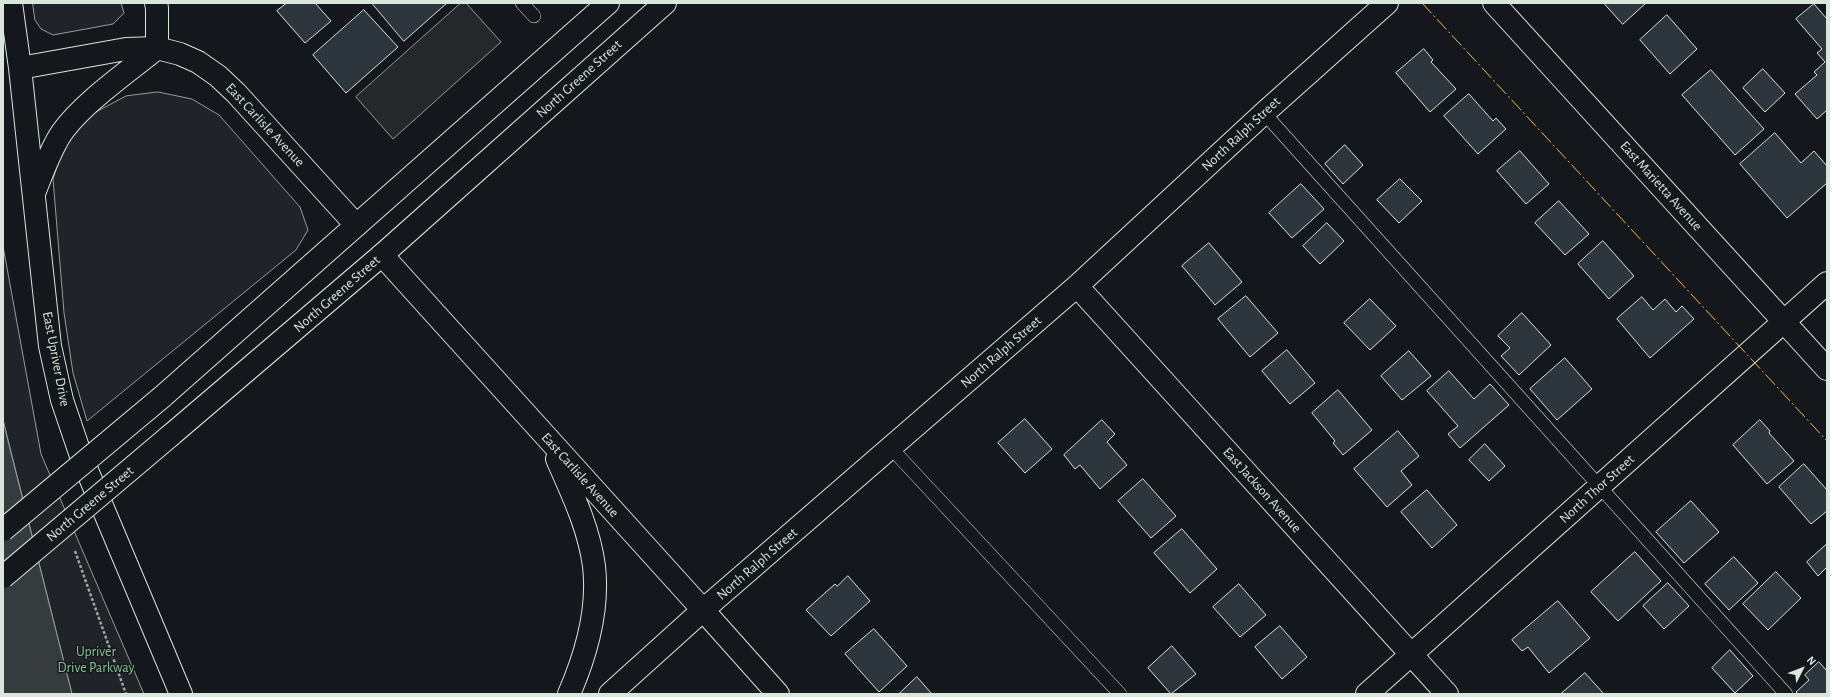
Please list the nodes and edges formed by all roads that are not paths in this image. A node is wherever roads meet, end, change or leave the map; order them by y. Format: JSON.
{"nodes":[{"id":1,"x":11,"y":3,"type":"edge"},
{"id":2,"x":156,"y":3,"type":"edge"},
{"id":3,"x":522,"y":3,"type":"edge"},
{"id":4,"x":608,"y":3,"type":"edge"},
{"id":5,"x":665,"y":3,"type":"edge"},
{"id":6,"x":1387,"y":3,"type":"edge"},
{"id":7,"x":1494,"y":3,"type":"edge"},
{"id":8,"x":534,"y":16,"type":"dead end"},
{"id":9,"x":157,"y":48,"type":"junction"},
{"id":10,"x":20,"y":68,"type":"junction"},
{"id":11,"x":1264,"y":113,"type":"junction"},
{"id":12,"x":34,"y":196,"type":"junction"},
{"id":13,"x":356,"y":226,"type":"junction"},
{"id":14,"x":382,"y":255,"type":"junction"},
{"id":15,"x":1827,"y":283,"type":"edge"},
{"id":16,"x":1077,"y":286,"type":"junction"},
{"id":17,"x":1783,"y":321,"type":"junction"},
{"id":18,"x":1827,"y":369,"type":"edge"},
{"id":19,"x":547,"y":438,"type":"junction"},
{"id":20,"x":891,"y":448,"type":"junction"},
{"id":21,"x":1599,"y":487,"type":"junction"},
{"id":22,"x":3,"y":530,"type":"edge"},
{"id":23,"x":3,"y":577,"type":"edge"},
{"id":24,"x":703,"y":610,"type":"junction"},
{"id":25,"x":1412,"y":655,"type":"junction"},
{"id":26,"x":181,"y":694,"type":"edge"},
{"id":27,"x":569,"y":694,"type":"edge"},
{"id":28,"x":610,"y":694,"type":"edge"},
{"id":29,"x":778,"y":694,"type":"edge"},
{"id":30,"x":1120,"y":694,"type":"edge"},
{"id":31,"x":1367,"y":694,"type":"edge"},
{"id":32,"x":1447,"y":694,"type":"edge"},
{"id":33,"x":1786,"y":694,"type":"edge"}],
"edges":[{"from":1,"to":10,"type":"street","name":"East Upriver Drive"},
{"from":2,"to":9,"type":"street"},
{"from":3,"to":8,"type":"lane"},
{"from":4,"to":13,"type":"street"},
{"from":5,"to":14,"type":"street","name":"North Greene Street"},
{"from":6,"to":11,"type":"street","name":"North Ralph Street"},
{"from":7,"to":17,"type":"street","name":"East Marietta Avenue"},
{"from":9,"to":10,"type":"street","name":"East Carlisle Avenue"},
{"from":9,"to":12,"type":"street"},
{"from":9,"to":13,"type":"street","name":"East Carlisle Avenue"},
{"from":10,"to":12,"type":"street","name":"East Upriver Drive"},
{"from":11,"to":16,"type":"street","name":"North Ralph Street"},
{"from":11,"to":21,"type":"lane"},
{"from":12,"to":26,"type":"street","name":"East Upriver Drive"},
{"from":13,"to":22,"type":"street","bridge":true},
{"from":14,"to":19,"type":"street","name":"East Carlisle Avenue"},
{"from":14,"to":23,"type":"street","name":"North Greene Street","bridge":true},
{"from":15,"to":17,"type":"street","name":"North Thor Street"},
{"from":16,"to":20,"type":"street","name":"North Ralph Street"},
{"from":16,"to":25,"type":"street","name":"East Jackson Avenue"},
{"from":17,"to":18,"type":"street","name":"East Marietta Avenue"},
{"from":17,"to":21,"type":"street","name":"North Thor Street"},
{"from":19,"to":24,"type":"street","name":"East Carlisle Avenue"},
{"from":19,"to":27,"type":"street"},
{"from":20,"to":24,"type":"street","name":"North Ralph Street"},
{"from":20,"to":30,"type":"lane"},
{"from":21,"to":25,"type":"street","name":"North Thor Street"},
{"from":21,"to":33,"type":"lane"},
{"from":24,"to":28,"type":"street","name":"North Ralph Street"},
{"from":24,"to":29,"type":"street","name":"East Carlisle Avenue"},
{"from":25,"to":31,"type":"street","name":"North Thor Street"},
{"from":25,"to":32,"type":"street","name":"East Jackson Avenue"}]}
